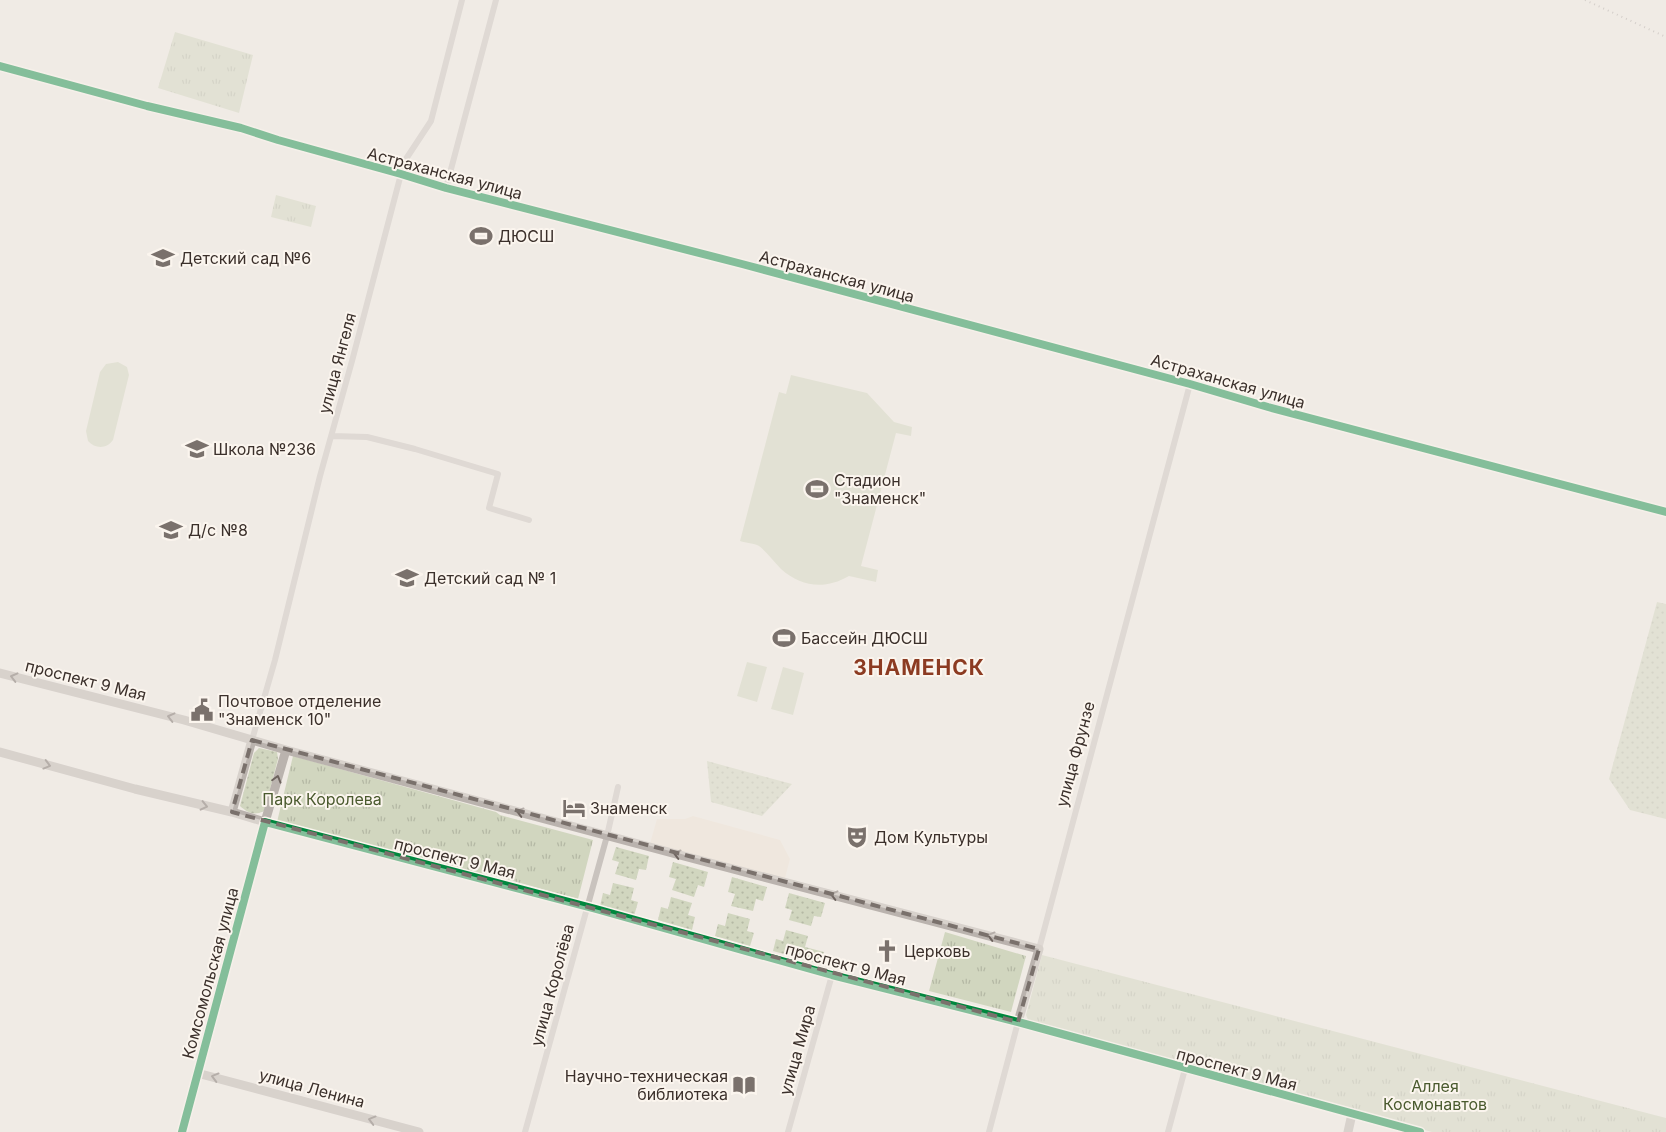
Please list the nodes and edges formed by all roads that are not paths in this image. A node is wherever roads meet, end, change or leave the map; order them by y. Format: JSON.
{"nodes":[{"id":1,"x":462,"y":0,"type":"edge"},
{"id":2,"x":496,"y":0,"type":"edge"},
{"id":3,"x":0,"y":66,"type":"edge"},
{"id":4,"x":401,"y":174,"type":"junction"},
{"id":5,"x":446,"y":188,"type":"junction"},
{"id":6,"x":1190,"y":384,"type":"junction"},
{"id":7,"x":332,"y":436,"type":"junction"},
{"id":8,"x":1666,"y":512,"type":"edge"},
{"id":9,"x":529,"y":520,"type":"dead end"},
{"id":10,"x":0,"y":673,"type":"edge"},
{"id":11,"x":252,"y":740,"type":"junction"},
{"id":12,"x":286,"y":750,"type":"junction"},
{"id":13,"x":0,"y":752,"type":"edge"},
{"id":14,"x":618,"y":787,"type":"dead end"},
{"id":15,"x":232,"y":812,"type":"junction"},
{"id":16,"x":265,"y":822,"type":"junction"},
{"id":17,"x":607,"y":836,"type":"junction"},
{"id":18,"x":587,"y":907,"type":"junction"},
{"id":19,"x":1039,"y":948,"type":"junction"},
{"id":20,"x":832,"y":975,"type":"junction"},
{"id":21,"x":1018,"y":1022,"type":"junction"},
{"id":22,"x":1185,"y":1069,"type":"junction"},
{"id":23,"x":197,"y":1073,"type":"junction"},
{"id":24,"x":1352,"y":1114,"type":"junction"},
{"id":25,"x":182,"y":1132,"type":"edge"},
{"id":26,"x":419,"y":1132,"type":"edge"},
{"id":27,"x":525,"y":1132,"type":"edge"},
{"id":28,"x":788,"y":1132,"type":"edge"},
{"id":29,"x":989,"y":1132,"type":"edge"},
{"id":30,"x":1168,"y":1132,"type":"edge"},
{"id":31,"x":1348,"y":1132,"type":"edge"},
{"id":32,"x":1420,"y":1132,"type":"edge"}],
"edges":[{"from":1,"to":4,"type":"street","name":"улица Янгеля"},
{"from":2,"to":5,"type":"street"},
{"from":3,"to":4,"type":"street","name":"Астраханская улица"},
{"from":4,"to":5,"type":"street","name":"Астраханская улица"},
{"from":4,"to":7,"type":"street","name":"улица Янгеля"},
{"from":5,"to":6,"type":"street","name":"Астраханская улица"},
{"from":6,"to":8,"type":"street","name":"Астраханская улица"},
{"from":6,"to":19,"type":"street","name":"улица Фрунзе"},
{"from":7,"to":9,"type":"street"},
{"from":7,"to":11,"type":"street","name":"улица Янгеля"},
{"from":11,"to":10,"type":"street","name":"проспект 9 Мая","one_way":true},
{"from":11,"to":12,"type":"street","name":"проспект 9 Мая"},
{"from":11,"to":15,"type":"street"},
{"from":16,"to":12,"type":"street","one_way":true},
{"from":17,"to":12,"type":"street","one_way":true},
{"from":13,"to":15,"type":"street","one_way":true},
{"from":14,"to":17,"type":"street","name":"улица Королёва"},
{"from":15,"to":16,"type":"street","name":"проспект 9 Мая"},
{"from":16,"to":18,"type":"street","name":"проспект 9 Мая"},
{"from":16,"to":23,"type":"street","name":"Комсомольская улица"},
{"from":17,"to":18,"type":"street","name":"улица Королёва"},
{"from":19,"to":17,"type":"street","one_way":true},
{"from":18,"to":20,"type":"street","name":"проспект 9 Мая"},
{"from":18,"to":27,"type":"street","name":"улица Королёва"},
{"from":19,"to":21,"type":"street","name":"улица Фрунзе"},
{"from":20,"to":21,"type":"street","name":"проспект 9 Мая"},
{"from":20,"to":28,"type":"street","name":"улица Мира"},
{"from":21,"to":22,"type":"street","name":"проспект 9 Мая"},
{"from":21,"to":29,"type":"street","name":"улица Фрунзе"},
{"from":22,"to":24,"type":"street","name":"проспект 9 Мая"},
{"from":22,"to":30,"type":"street"},
{"from":23,"to":25,"type":"street","name":"Комсомольская улица"},
{"from":26,"to":23,"type":"street","name":"улица Ленина","one_way":true},
{"from":24,"to":31,"type":"street"},
{"from":24,"to":32,"type":"street","name":"проспект 9 Мая"}]}
